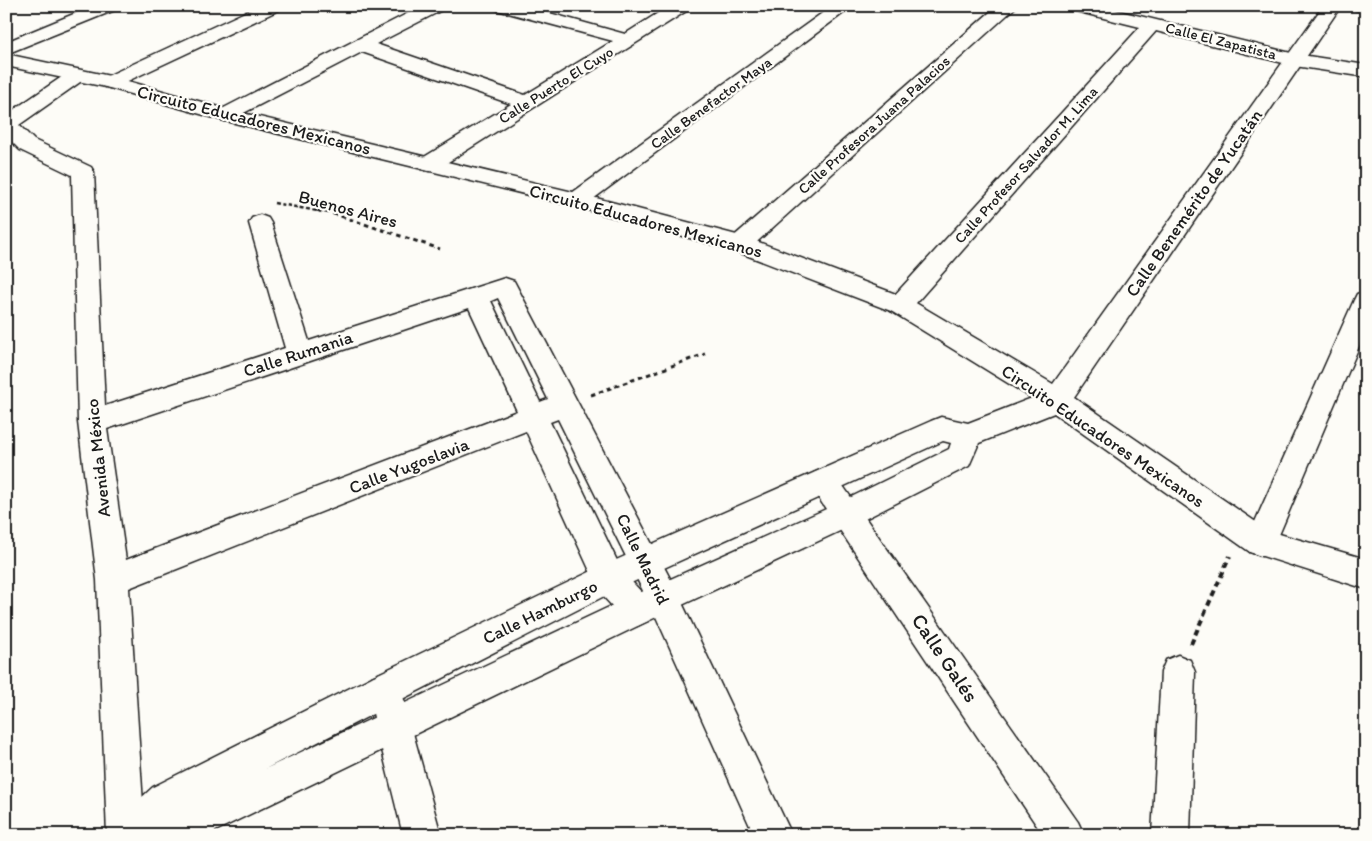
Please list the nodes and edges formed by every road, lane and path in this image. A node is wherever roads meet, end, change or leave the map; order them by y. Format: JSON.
{"nodes":[{"id":1,"x":109,"y":6,"type":"edge"},
{"id":2,"x":273,"y":6,"type":"edge"},
{"id":3,"x":436,"y":6,"type":"edge"},
{"id":4,"x":503,"y":6,"type":"edge"},
{"id":5,"x":682,"y":6,"type":"edge"},
{"id":6,"x":844,"y":6,"type":"edge"},
{"id":7,"x":1008,"y":6,"type":"edge"},
{"id":8,"x":1077,"y":6,"type":"edge"},
{"id":9,"x":1332,"y":6,"type":"edge"},
{"id":10,"x":1362,"y":6,"type":"edge"},
{"id":11,"x":1366,"y":7,"type":"edge"},
{"id":12,"x":1153,"y":24,"type":"junction"},
{"id":13,"x":628,"y":40,"type":"junction"},
{"id":14,"x":360,"y":45,"type":"junction"},
{"id":15,"x":6,"y":49,"type":"edge"},
{"id":16,"x":6,"y":60,"type":"edge"},
{"id":17,"x":1295,"y":60,"type":"junction"},
{"id":18,"x":1366,"y":71,"type":"edge"},
{"id":19,"x":76,"y":76,"type":"junction"},
{"id":20,"x":110,"y":82,"type":"junction"},
{"id":21,"x":528,"y":102,"type":"junction"},
{"id":22,"x":225,"y":115,"type":"junction"},
{"id":23,"x":6,"y":125,"type":"edge"},
{"id":24,"x":429,"y":164,"type":"junction"},
{"id":25,"x":577,"y":200,"type":"junction"},
{"id":26,"x":260,"y":223,"type":"joint"},
{"id":27,"x":740,"y":244,"type":"junction"},
{"id":28,"x":440,"y":248,"type":"dead end"},
{"id":29,"x":505,"y":287,"type":"joint"},
{"id":30,"x":476,"y":296,"type":"junction"},
{"id":31,"x":1366,"y":300,"type":"edge"},
{"id":32,"x":900,"y":305,"type":"junction"},
{"id":33,"x":300,"y":354,"type":"junction"},
{"id":34,"x":705,"y":354,"type":"dead end"},
{"id":35,"x":1057,"y":400,"type":"junction"},
{"id":36,"x":566,"y":404,"type":"junction"},
{"id":37,"x":535,"y":417,"type":"junction"},
{"id":38,"x":92,"y":422,"type":"junction"},
{"id":39,"x":969,"y":435,"type":"junction"},
{"id":40,"x":824,"y":482,"type":"junction"},
{"id":41,"x":846,"y":514,"type":"junction"},
{"id":42,"x":1251,"y":536,"type":"junction"},
{"id":43,"x":645,"y":562,"type":"junction"},
{"id":44,"x":1366,"y":574,"type":"edge"},
{"id":45,"x":609,"y":578,"type":"junction"},
{"id":46,"x":113,"y":580,"type":"junction"},
{"id":47,"x":650,"y":603,"type":"junction"},
{"id":48,"x":1178,"y":672,"type":"joint"},
{"id":49,"x":384,"y":689,"type":"junction"},
{"id":50,"x":392,"y":726,"type":"junction"},
{"id":51,"x":127,"y":835,"type":"edge"},
{"id":52,"x":138,"y":835,"type":"edge"},
{"id":53,"x":422,"y":835,"type":"edge"},
{"id":54,"x":773,"y":835,"type":"edge"},
{"id":55,"x":1066,"y":835,"type":"edge"},
{"id":56,"x":1171,"y":835,"type":"edge"}],
"edges":[{"from":1,"to":15,"type":"street"},
{"from":2,"to":20,"type":"street"},
{"from":3,"to":14,"type":"street"},
{"from":4,"to":13,"type":"street"},
{"from":5,"to":13,"type":"street","name":"Calle Puerto El Cuyo"},
{"from":6,"to":25,"type":"street","name":"Calle Benefactor Maya"},
{"from":7,"to":27,"type":"street","name":"Calle Profesora Juana Palacios"},
{"from":8,"to":12,"type":"street","name":"Calle El Zapatista"},
{"from":9,"to":17,"type":"street","name":"Calle Benemérito de Yucatán"},
{"from":10,"to":11,"type":"street"},
{"from":12,"to":17,"type":"street","name":"Calle El Zapatista"},
{"from":12,"to":32,"type":"street","name":"Calle Profesor Salvador M. Lima"},
{"from":13,"to":21,"type":"street","name":"Calle Puerto El Cuyo"},
{"from":14,"to":21,"type":"street"},
{"from":14,"to":22,"type":"street"},
{"from":16,"to":19,"type":"street","name":"Circuito Educadores Mexicanos"},
{"from":17,"to":18,"type":"street","name":"Calle El Zapatista"},
{"from":17,"to":35,"type":"street","name":"Calle Benemérito de Yucatán"},
{"from":19,"to":20,"type":"street","name":"Circuito Educadores Mexicanos"},
{"from":19,"to":23,"type":"street"},
{"from":20,"to":22,"type":"street","name":"Circuito Educadores Mexicanos"},
{"from":21,"to":24,"type":"street","name":"Calle Puerto El Cuyo"},
{"from":22,"to":24,"type":"street","name":"Circuito Educadores Mexicanos"},
{"from":23,"to":38,"type":"street","name":"Avenida México"},
{"from":24,"to":25,"type":"street","name":"Circuito Educadores Mexicanos"},
{"from":25,"to":27,"type":"street","name":"Circuito Educadores Mexicanos"},
{"from":26,"to":28,"type":"path","name":"Buenos Aires"},
{"from":26,"to":33,"type":"street"},
{"from":27,"to":32,"type":"street","name":"Circuito Educadores Mexicanos"},
{"from":29,"to":30,"type":"street","name":"Calle Rumania"},
{"from":29,"to":36,"type":"street","name":"Calle Madrid"},
{"from":30,"to":33,"type":"street","name":"Calle Rumania"},
{"from":30,"to":37,"type":"street","name":"Calle Madrid"},
{"from":31,"to":42,"type":"street"},
{"from":32,"to":35,"type":"street","name":"Circuito Educadores Mexicanos"},
{"from":33,"to":38,"type":"street","name":"Calle Rumania"},
{"from":34,"to":36,"type":"path"},
{"from":35,"to":39,"type":"street"},
{"from":35,"to":42,"type":"street","name":"Circuito Educadores Mexicanos"},
{"from":36,"to":37,"type":"street","name":"Calle Yugoslavia"},
{"from":36,"to":43,"type":"street","name":"Calle Madrid"},
{"from":37,"to":45,"type":"street","name":"Calle Madrid"},
{"from":37,"to":46,"type":"street","name":"Calle Yugoslavia"},
{"from":38,"to":46,"type":"street","name":"Avenida México"},
{"from":39,"to":40,"type":"street","name":"Calle Hamburgo"},
{"from":39,"to":41,"type":"street"},
{"from":40,"to":41,"type":"street","name":"Calle Galés"},
{"from":40,"to":43,"type":"street","name":"Calle Hamburgo"},
{"from":41,"to":47,"type":"street"},
{"from":41,"to":55,"type":"street","name":"Calle Galés"},
{"from":42,"to":44,"type":"street","name":"Circuito Educadores Mexicanos"},
{"from":42,"to":48,"type":"path"},
{"from":43,"to":45,"type":"street","name":"Calle Hamburgo"},
{"from":43,"to":47,"type":"street","name":"Calle Madrid"},
{"from":45,"to":47,"type":"street","name":"Calle Madrid"},
{"from":45,"to":49,"type":"street","name":"Calle Hamburgo"},
{"from":46,"to":51,"type":"street","name":"Avenida México"},
{"from":47,"to":50,"type":"street"},
{"from":47,"to":54,"type":"street","name":"Calle Madrid"},
{"from":48,"to":56,"type":"street"},
{"from":49,"to":50,"type":"street"},
{"from":49,"to":51,"type":"street","name":"Calle Hamburgo"},
{"from":50,"to":52,"type":"street"},
{"from":50,"to":53,"type":"street"}]}
